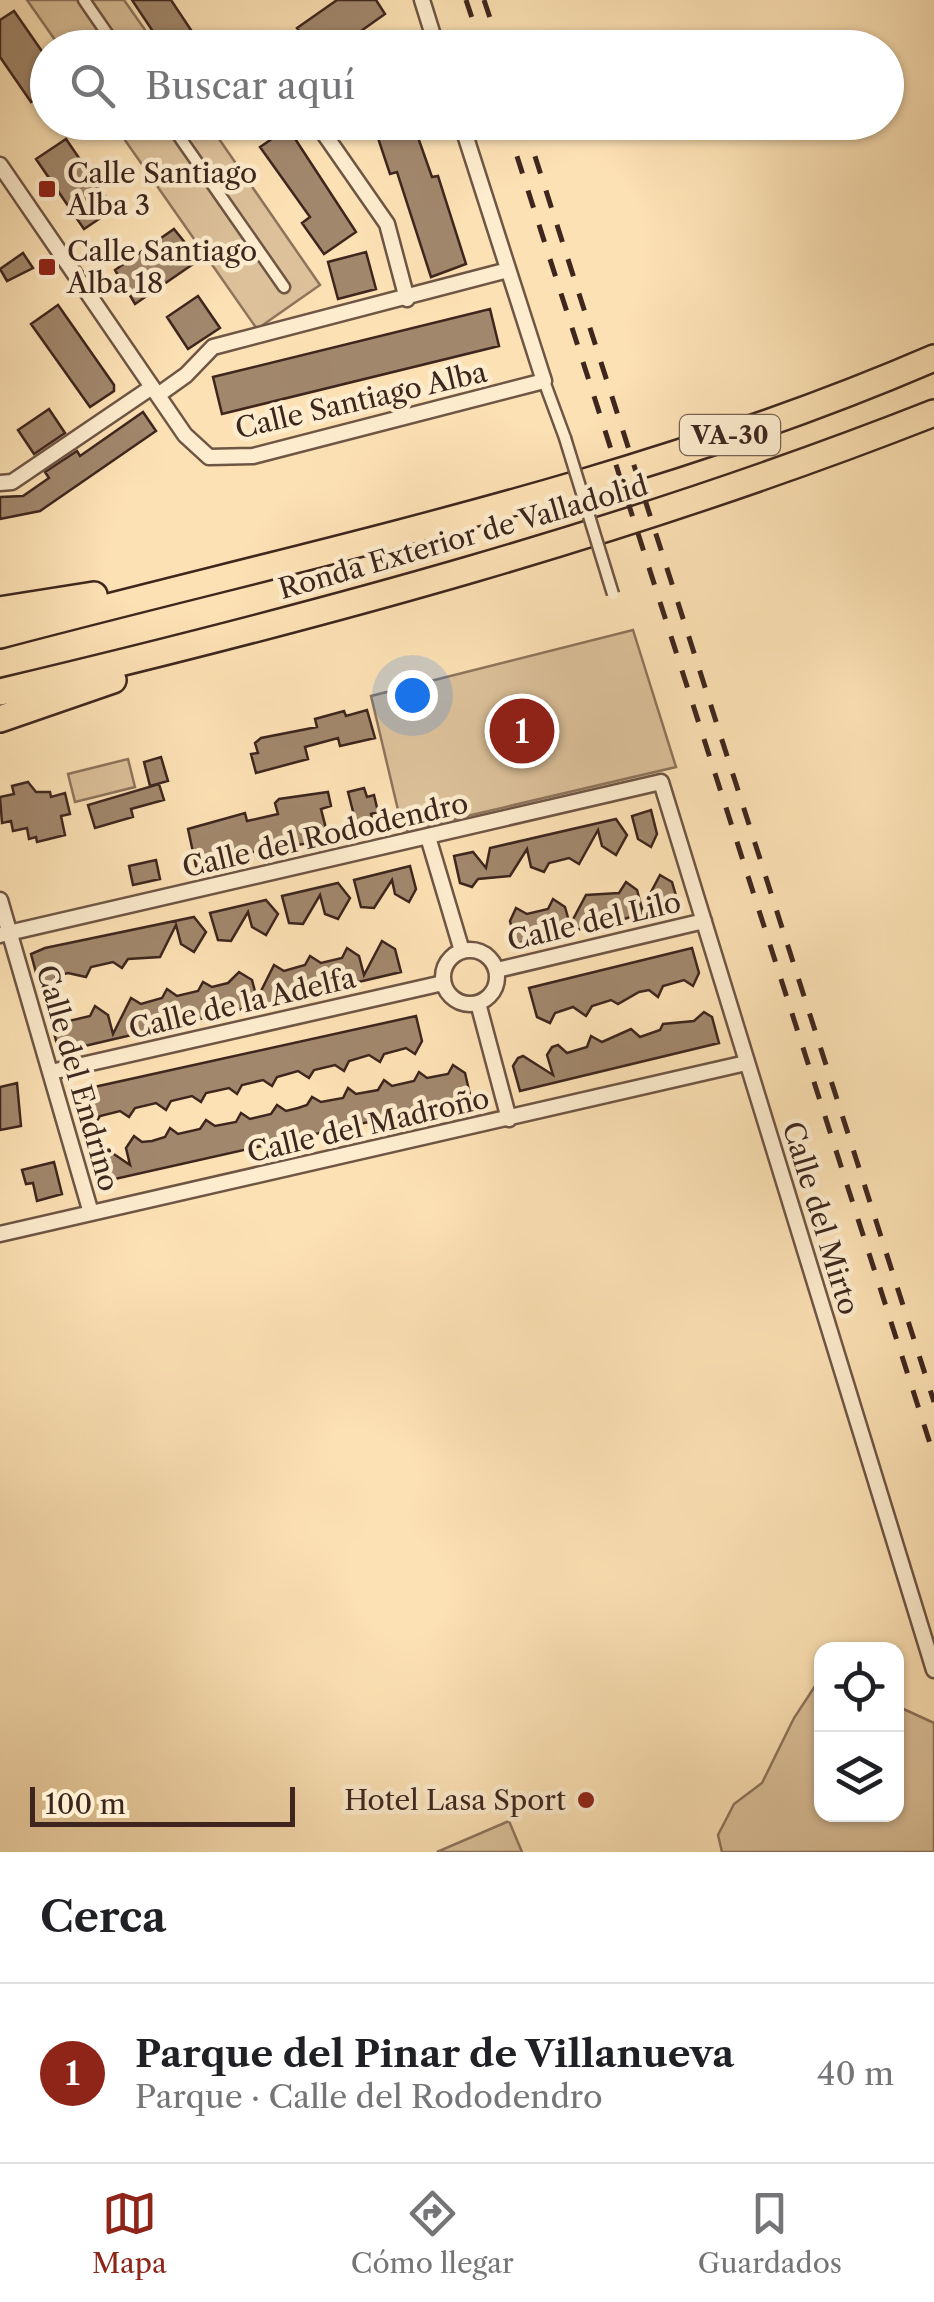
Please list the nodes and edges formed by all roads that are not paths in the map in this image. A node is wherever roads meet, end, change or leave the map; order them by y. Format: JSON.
{"nodes":[{"id":1,"x":84,"y":0,"type":"edge"},
{"id":2,"x":422,"y":0,"type":"edge"},
{"id":3,"x":105,"y":30,"type":"edge"},
{"id":4,"x":431,"y":30,"type":"edge"},
{"id":5,"x":182,"y":140,"type":"edge"},
{"id":6,"x":329,"y":140,"type":"edge"},
{"id":7,"x":467,"y":140,"type":"edge"},
{"id":8,"x":0,"y":165,"type":"edge"},
{"id":9,"x":508,"y":270,"type":"junction"},
{"id":10,"x":284,"y":287,"type":"dead end"},
{"id":11,"x":407,"y":298,"type":"junction"},
{"id":12,"x":934,"y":358,"type":"edge"},
{"id":13,"x":544,"y":381,"type":"junction"},
{"id":14,"x":155,"y":391,"type":"junction"},
{"id":15,"x":934,"y":413,"type":"edge"},
{"id":16,"x":0,"y":483,"type":"edge"},
{"id":17,"x":174,"y":589,"type":"junction"},
{"id":18,"x":613,"y":594,"type":"dead end"},
{"id":19,"x":0,"y":610,"type":"edge"},
{"id":20,"x":0,"y":635,"type":"edge"},
{"id":21,"x":214,"y":641,"type":"junction"},
{"id":22,"x":0,"y":692,"type":"edge"},
{"id":23,"x":0,"y":719,"type":"edge"},
{"id":24,"x":661,"y":782,"type":"joint"},
{"id":25,"x":428,"y":838,"type":"junction"},
{"id":26,"x":0,"y":900,"type":"edge"},
{"id":27,"x":704,"y":920,"type":"junction"},
{"id":28,"x":4,"y":934,"type":"edge"},
{"id":29,"x":462,"y":950,"type":"junction"},
{"id":30,"x":497,"y":970,"type":"junction"},
{"id":31,"x":443,"y":983,"type":"junction"},
{"id":32,"x":478,"y":1003,"type":"junction"},
{"id":33,"x":746,"y":1063,"type":"junction"},
{"id":34,"x":51,"y":1072,"type":"junction"},
{"id":35,"x":509,"y":1119,"type":"junction"},
{"id":36,"x":91,"y":1212,"type":"junction"},
{"id":37,"x":0,"y":1234,"type":"edge"},
{"id":38,"x":934,"y":1670,"type":"edge"}],
"edges":[{"from":1,"to":3,"type":"street"},
{"from":2,"to":4,"type":"street"},
{"from":5,"to":10,"type":"street"},
{"from":6,"to":11,"type":"street"},
{"from":7,"to":9,"type":"street"},
{"from":8,"to":14,"type":"street","name":"Calle Santiago Alba"},
{"from":9,"to":11,"type":"street"},
{"from":9,"to":13,"type":"street"},
{"from":11,"to":14,"type":"street"},
{"from":12,"to":17,"type":"highway","name":"Ronda Exterior de Valladolid","number":"VA-30"},
{"from":13,"to":14,"type":"street","name":"Calle Santiago Alba"},
{"from":13,"to":18,"type":"street","bridge":true},
{"from":14,"to":16,"type":"street"},
{"from":15,"to":21,"type":"highway","name":"Ronda Exterior de Valladolid","number":"VA-30"},
{"from":17,"to":19,"type":"highway"},
{"from":17,"to":20,"type":"highway","name":"Ronda Exterior de Valladolid","number":"VA-30"},
{"from":21,"to":22,"type":"highway","name":"Ronda Exterior de Valladolid","number":"VA-30"},
{"from":21,"to":23,"type":"highway"},
{"from":24,"to":25,"type":"street","name":"Calle del Rododendro"},
{"from":24,"to":27,"type":"street","name":"Calle del Mirto"},
{"from":25,"to":28,"type":"street","name":"Calle del Rododendro"},
{"from":25,"to":29,"type":"street"},
{"from":26,"to":28,"type":"street","name":"Calle del Endrino"},
{"from":27,"to":30,"type":"street","name":"Calle del Lilo"},
{"from":27,"to":33,"type":"street","name":"Calle del Mirto"},
{"from":28,"to":34,"type":"street","name":"Calle del Endrino"},
{"from":29,"to":30,"type":"street"},
{"from":29,"to":31,"type":"street"},
{"from":30,"to":32,"type":"street"},
{"from":31,"to":32,"type":"street"},
{"from":31,"to":34,"type":"street","name":"Calle de la Adelfa"},
{"from":32,"to":35,"type":"street"},
{"from":33,"to":35,"type":"street","name":"Calle del Madroño"},
{"from":33,"to":38,"type":"street","name":"Calle del Mirto"},
{"from":34,"to":36,"type":"street","name":"Calle del Endrino"},
{"from":35,"to":36,"type":"street","name":"Calle del Madroño"},
{"from":36,"to":37,"type":"street","name":"Calle del Madroño"}]}
